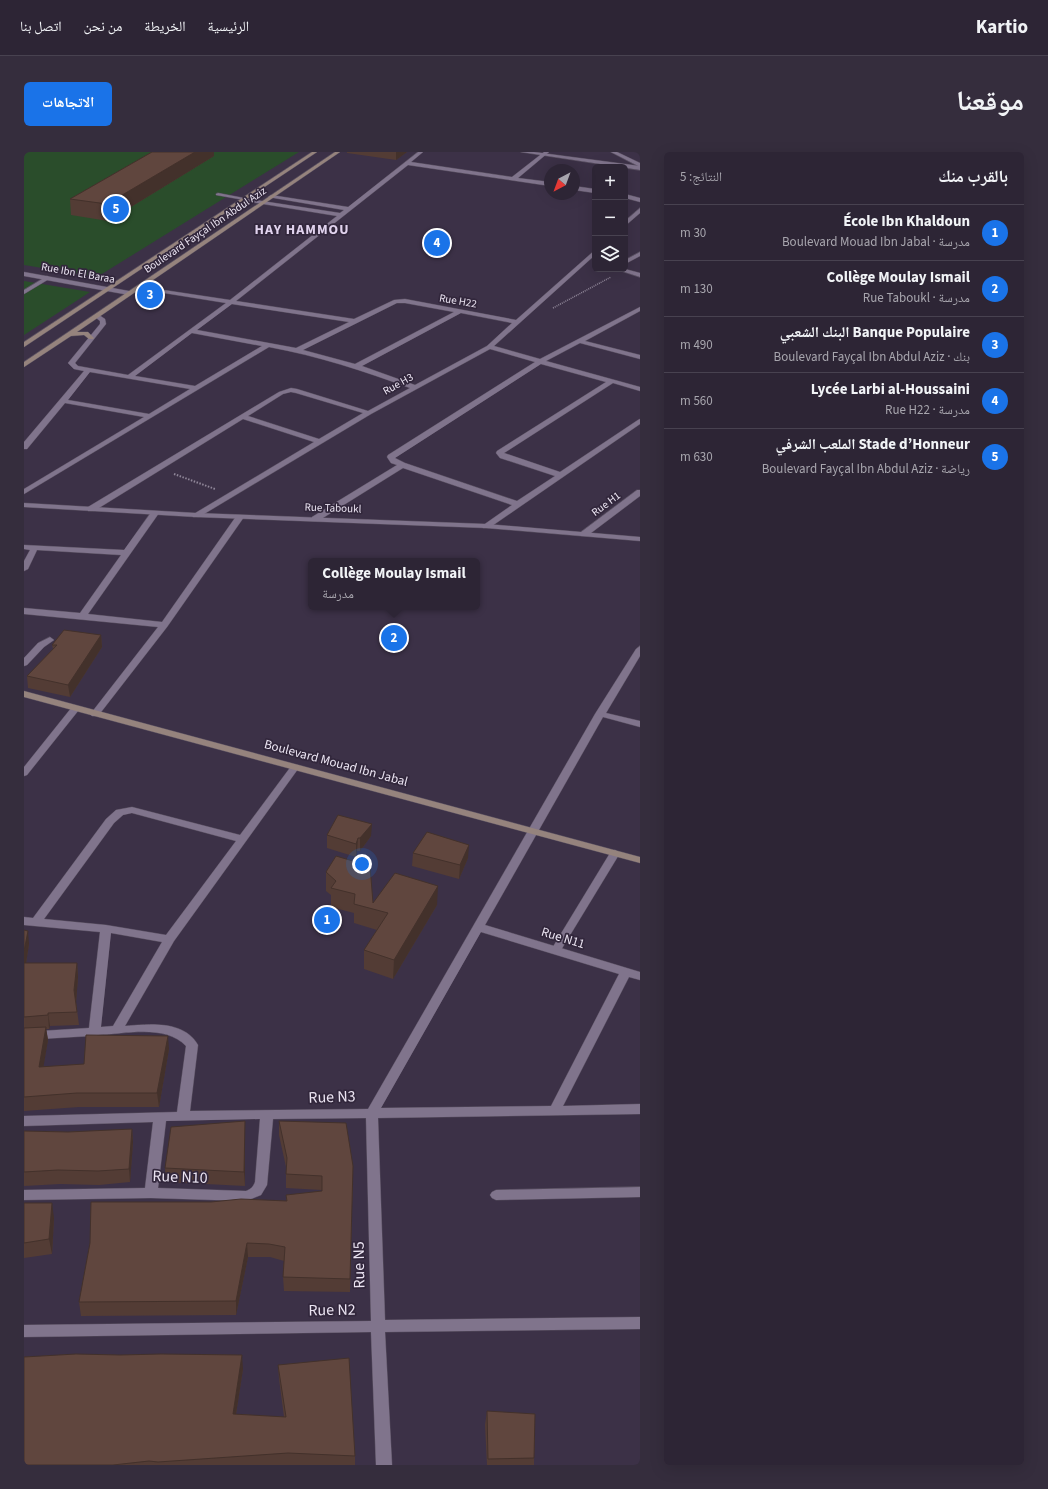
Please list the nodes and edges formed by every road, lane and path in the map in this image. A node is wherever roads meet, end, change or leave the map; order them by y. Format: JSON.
{"nodes":[{"id":1,"x":314,"y":152,"type":"edge"},
{"id":2,"x":338,"y":152,"type":"edge"},
{"id":3,"x":421,"y":152,"type":"edge"},
{"id":4,"x":523,"y":152,"type":"edge"},
{"id":5,"x":613,"y":152,"type":"edge"},
{"id":6,"x":545,"y":154,"type":"edge"},
{"id":7,"x":406,"y":163,"type":"junction"},
{"id":8,"x":608,"y":164,"type":"edge"},
{"id":9,"x":640,"y":165,"type":"edge"},
{"id":10,"x":628,"y":166,"type":"edge"},
{"id":11,"x":513,"y":179,"type":"junction"},
{"id":12,"x":544,"y":183,"type":"edge"},
{"id":13,"x":580,"y":189,"type":"edge"},
{"id":14,"x":592,"y":190,"type":"edge"},
{"id":15,"x":218,"y":194,"type":"dead end"},
{"id":16,"x":271,"y":197,"type":"junction"},
{"id":17,"x":628,"y":197,"type":"edge"},
{"id":18,"x":244,"y":199,"type":"junction"},
{"id":19,"x":640,"y":200,"type":"edge"},
{"id":20,"x":262,"y":203,"type":"junction"},
{"id":21,"x":349,"y":209,"type":"junction"},
{"id":22,"x":640,"y":210,"type":"edge"},
{"id":23,"x":341,"y":215,"type":"junction"},
{"id":24,"x":628,"y":221,"type":"edge"},
{"id":25,"x":640,"y":254,"type":"edge"},
{"id":26,"x":592,"y":255,"type":"edge"},
{"id":27,"x":628,"y":260,"type":"edge"},
{"id":28,"x":585,"y":261,"type":"junction"},
{"id":29,"x":592,"y":262,"type":"edge"},
{"id":30,"x":617,"y":272,"type":"edge"},
{"id":31,"x":628,"y":272,"type":"edge"},
{"id":32,"x":24,"y":274,"type":"edge"},
{"id":33,"x":640,"y":275,"type":"edge"},
{"id":34,"x":48,"y":278,"type":"junction"},
{"id":35,"x":139,"y":287,"type":"junction"},
{"id":36,"x":109,"y":289,"type":"junction"},
{"id":37,"x":24,"y":292,"type":"edge"},
{"id":38,"x":129,"y":293,"type":"junction"},
{"id":39,"x":232,"y":301,"type":"junction"},
{"id":40,"x":553,"y":309,"type":"dead end"},
{"id":41,"x":640,"y":309,"type":"edge"},
{"id":42,"x":461,"y":311,"type":"junction"},
{"id":43,"x":97,"y":316,"type":"junction"},
{"id":44,"x":354,"y":321,"type":"junction"},
{"id":45,"x":518,"y":322,"type":"junction"},
{"id":46,"x":191,"y":331,"type":"junction"},
{"id":47,"x":68,"y":335,"type":"junction"},
{"id":48,"x":91,"y":338,"type":"junction"},
{"id":49,"x":579,"y":341,"type":"junction"},
{"id":50,"x":24,"y":345,"type":"edge"},
{"id":51,"x":268,"y":345,"type":"junction"},
{"id":52,"x":489,"y":347,"type":"junction"},
{"id":53,"x":297,"y":350,"type":"junction"},
{"id":54,"x":640,"y":358,"type":"edge"},
{"id":55,"x":541,"y":361,"type":"junction"},
{"id":56,"x":24,"y":365,"type":"edge"},
{"id":57,"x":356,"y":366,"type":"junction"},
{"id":58,"x":89,"y":370,"type":"junction"},
{"id":59,"x":129,"y":377,"type":"junction"},
{"id":60,"x":612,"y":381,"type":"junction"},
{"id":61,"x":415,"y":387,"type":"junction"},
{"id":62,"x":196,"y":388,"type":"junction"},
{"id":63,"x":640,"y":389,"type":"edge"},
{"id":64,"x":63,"y":401,"type":"junction"},
{"id":65,"x":369,"y":413,"type":"junction"},
{"id":66,"x":150,"y":416,"type":"junction"},
{"id":67,"x":244,"y":417,"type":"junction"},
{"id":68,"x":640,"y":421,"type":"edge"},
{"id":69,"x":320,"y":442,"type":"junction"},
{"id":70,"x":24,"y":447,"type":"edge"},
{"id":71,"x":402,"y":465,"type":"junction"},
{"id":72,"x":158,"y":469,"type":"junction"},
{"id":73,"x":560,"y":475,"type":"junction"},
{"id":74,"x":24,"y":492,"type":"edge"},
{"id":75,"x":640,"y":492,"type":"edge"},
{"id":76,"x":230,"y":495,"type":"junction"},
{"id":77,"x":517,"y":504,"type":"junction"},
{"id":78,"x":24,"y":505,"type":"edge"},
{"id":79,"x":91,"y":509,"type":"junction"},
{"id":80,"x":155,"y":513,"type":"junction"},
{"id":81,"x":196,"y":515,"type":"junction"},
{"id":82,"x":240,"y":517,"type":"junction"},
{"id":83,"x":316,"y":519,"type":"junction"},
{"id":84,"x":486,"y":526,"type":"junction"},
{"id":85,"x":584,"y":534,"type":"junction"},
{"id":86,"x":640,"y":539,"type":"edge"},
{"id":87,"x":24,"y":547,"type":"edge"},
{"id":88,"x":35,"y":547,"type":"junction"},
{"id":89,"x":127,"y":552,"type":"junction"},
{"id":90,"x":24,"y":569,"type":"edge"},
{"id":91,"x":24,"y":611,"type":"edge"},
{"id":92,"x":82,"y":616,"type":"junction"},
{"id":93,"x":164,"y":625,"type":"junction"},
{"id":94,"x":50,"y":640,"type":"dead end"},
{"id":95,"x":640,"y":649,"type":"edge"},
{"id":96,"x":24,"y":663,"type":"edge"},
{"id":97,"x":24,"y":694,"type":"edge"},
{"id":98,"x":75,"y":709,"type":"junction"},
{"id":99,"x":95,"y":714,"type":"junction"},
{"id":100,"x":600,"y":714,"type":"junction"},
{"id":101,"x":640,"y":724,"type":"edge"},
{"id":102,"x":295,"y":767,"type":"junction"},
{"id":103,"x":24,"y":773,"type":"edge"},
{"id":104,"x":534,"y":831,"type":"junction"},
{"id":105,"x":241,"y":839,"type":"junction"},
{"id":106,"x":615,"y":853,"type":"junction"},
{"id":107,"x":640,"y":860,"type":"edge"},
{"id":108,"x":24,"y":921,"type":"edge"},
{"id":109,"x":37,"y":921,"type":"junction"},
{"id":110,"x":478,"y":927,"type":"junction"},
{"id":111,"x":106,"y":929,"type":"junction"},
{"id":112,"x":169,"y":939,"type":"junction"},
{"id":113,"x":556,"y":950,"type":"junction"},
{"id":114,"x":626,"y":971,"type":"junction"},
{"id":115,"x":640,"y":976,"type":"edge"},
{"id":116,"x":116,"y":1031,"type":"junction"},
{"id":117,"x":94,"y":1033,"type":"junction"},
{"id":118,"x":24,"y":1036,"type":"edge"},
{"id":119,"x":640,"y":1109,"type":"edge"},
{"id":120,"x":555,"y":1110,"type":"junction"},
{"id":121,"x":372,"y":1113,"type":"junction"},
{"id":122,"x":183,"y":1116,"type":"junction"},
{"id":123,"x":268,"y":1116,"type":"junction"},
{"id":124,"x":160,"y":1117,"type":"junction"},
{"id":125,"x":24,"y":1121,"type":"edge"},
{"id":126,"x":640,"y":1192,"type":"edge"},
{"id":127,"x":151,"y":1193,"type":"junction"},
{"id":128,"x":24,"y":1195,"type":"edge"},
{"id":129,"x":496,"y":1195,"type":"dead end"},
{"id":130,"x":640,"y":1323,"type":"edge"},
{"id":131,"x":378,"y":1327,"type":"junction"},
{"id":132,"x":24,"y":1331,"type":"edge"},
{"id":133,"x":384,"y":1465,"type":"edge"}],
"edges":[{"from":1,"to":18,"type":"main road","name":"Boulevard Fayçal Ibn Abdul Aziz"},
{"from":2,"to":16,"type":"main road","name":"Boulevard Fayçal Ibn Abdul Aziz"},
{"from":3,"to":7,"type":"street"},
{"from":4,"to":6,"type":"street"},
{"from":5,"to":9,"type":"street"},
{"from":6,"to":8,"type":"street"},
{"from":6,"to":11,"type":"street"},
{"from":7,"to":11,"type":"street"},
{"from":7,"to":21,"type":"street"},
{"from":9,"to":10,"type":"street"},
{"from":11,"to":12,"type":"street"},
{"from":13,"to":14,"type":"street"},
{"from":15,"to":18,"type":"lane"},
{"from":16,"to":20,"type":"main road","name":"Boulevard Fayçal Ibn Abdul Aziz"},
{"from":16,"to":21,"type":"street"},
{"from":17,"to":19,"type":"street"},
{"from":18,"to":20,"type":"street"},
{"from":18,"to":36,"type":"main road","name":"Boulevard Fayçal Ibn Abdul Aziz"},
{"from":20,"to":23,"type":"street"},
{"from":20,"to":35,"type":"main road","name":"Boulevard Fayçal Ibn Abdul Aziz"},
{"from":21,"to":23,"type":"street"},
{"from":22,"to":24,"type":"street"},
{"from":23,"to":39,"type":"street"},
{"from":25,"to":27,"type":"street"},
{"from":26,"to":28,"type":"street","name":"Rue H3"},
{"from":28,"to":29,"type":"street"},
{"from":28,"to":45,"type":"street","name":"Rue H3"},
{"from":30,"to":40,"type":"path"},
{"from":31,"to":33,"type":"street"},
{"from":32,"to":34,"type":"street","name":"Rue Ibn El Baraa"},
{"from":34,"to":36,"type":"street","name":"Rue Ibn El Baraa"},
{"from":34,"to":37,"type":"lane"},
{"from":35,"to":38,"type":"main road","name":"Boulevard Fayçal Ibn Abdul Aziz"},
{"from":35,"to":39,"type":"street"},
{"from":36,"to":38,"type":"street","name":"Rue Ibn El Baraa"},
{"from":36,"to":50,"type":"main road","name":"Boulevard Fayçal Ibn Abdul Aziz"},
{"from":38,"to":43,"type":"main road","name":"Boulevard Fayçal Ibn Abdul Aziz"},
{"from":39,"to":44,"type":"street"},
{"from":39,"to":46,"type":"street"},
{"from":41,"to":49,"type":"street"},
{"from":42,"to":44,"type":"street","name":"Rue H22"},
{"from":42,"to":45,"type":"street","name":"Rue H22"},
{"from":42,"to":57,"type":"street"},
{"from":43,"to":47,"type":"main road","name":"Boulevard Fayçal Ibn Abdul Aziz"},
{"from":43,"to":48,"type":"street"},
{"from":44,"to":53,"type":"street"},
{"from":45,"to":52,"type":"street","name":"Rue H3"},
{"from":46,"to":51,"type":"street"},
{"from":46,"to":59,"type":"street"},
{"from":47,"to":48,"type":"main road"},
{"from":47,"to":56,"type":"main road","name":"Boulevard Fayçal Ibn Abdul Aziz"},
{"from":48,"to":58,"type":"street"},
{"from":49,"to":54,"type":"street"},
{"from":49,"to":55,"type":"street"},
{"from":51,"to":53,"type":"street"},
{"from":51,"to":62,"type":"street"},
{"from":52,"to":55,"type":"street"},
{"from":52,"to":61,"type":"street","name":"Rue H3"},
{"from":53,"to":57,"type":"street"},
{"from":55,"to":60,"type":"street"},
{"from":55,"to":71,"type":"street"},
{"from":57,"to":61,"type":"street"},
{"from":58,"to":59,"type":"street"},
{"from":58,"to":64,"type":"street"},
{"from":59,"to":62,"type":"street"},
{"from":60,"to":63,"type":"street"},
{"from":60,"to":73,"type":"street"},
{"from":61,"to":65,"type":"street","name":"Rue H3"},
{"from":62,"to":66,"type":"street"},
{"from":64,"to":66,"type":"street"},
{"from":64,"to":70,"type":"street"},
{"from":65,"to":67,"type":"street"},
{"from":65,"to":69,"type":"street","name":"Rue H3"},
{"from":66,"to":74,"type":"street"},
{"from":67,"to":69,"type":"street"},
{"from":67,"to":72,"type":"street"},
{"from":68,"to":73,"type":"street"},
{"from":69,"to":76,"type":"street","name":"Rue H3"},
{"from":71,"to":77,"type":"street"},
{"from":71,"to":83,"type":"street"},
{"from":72,"to":76,"type":"path"},
{"from":72,"to":79,"type":"street"},
{"from":73,"to":77,"type":"street"},
{"from":75,"to":85,"type":"street","name":"Rue H1"},
{"from":76,"to":81,"type":"street","name":"Rue H3"},
{"from":77,"to":84,"type":"street"},
{"from":78,"to":79,"type":"street","name":"Rue Taboukl"},
{"from":79,"to":80,"type":"street","name":"Rue Taboukl"},
{"from":80,"to":81,"type":"street","name":"Rue Taboukl"},
{"from":80,"to":89,"type":"street"},
{"from":81,"to":82,"type":"street","name":"Rue Taboukl"},
{"from":82,"to":83,"type":"street","name":"Rue Taboukl"},
{"from":82,"to":93,"type":"street"},
{"from":83,"to":84,"type":"street","name":"Rue Taboukl"},
{"from":84,"to":85,"type":"street","name":"Rue Taboukl"},
{"from":85,"to":86,"type":"street","name":"Rue Taboukl"},
{"from":87,"to":88,"type":"street"},
{"from":88,"to":89,"type":"street"},
{"from":88,"to":90,"type":"street"},
{"from":89,"to":92,"type":"street"},
{"from":91,"to":92,"type":"street"},
{"from":92,"to":93,"type":"street"},
{"from":93,"to":99,"type":"street"},
{"from":94,"to":96,"type":"street"},
{"from":95,"to":100,"type":"street"},
{"from":97,"to":98,"type":"main road","name":"Boulevard Mouad Ibn Jabal"},
{"from":98,"to":99,"type":"main road","name":"Boulevard Mouad Ibn Jabal"},
{"from":98,"to":103,"type":"street"},
{"from":99,"to":102,"type":"main road","name":"Boulevard Mouad Ibn Jabal"},
{"from":100,"to":101,"type":"street"},
{"from":100,"to":104,"type":"street"},
{"from":102,"to":104,"type":"main road","name":"Boulevard Mouad Ibn Jabal"},
{"from":102,"to":105,"type":"street"},
{"from":104,"to":106,"type":"main road","name":"Boulevard Mouad Ibn Jabal"},
{"from":104,"to":110,"type":"street"},
{"from":105,"to":109,"type":"street"},
{"from":105,"to":112,"type":"street"},
{"from":106,"to":107,"type":"main road","name":"Boulevard Mouad Ibn Jabal"},
{"from":106,"to":113,"type":"lane"},
{"from":108,"to":109,"type":"street"},
{"from":109,"to":111,"type":"street"},
{"from":110,"to":113,"type":"street","name":"Rue N11"},
{"from":110,"to":121,"type":"street"},
{"from":111,"to":112,"type":"street"},
{"from":111,"to":117,"type":"street"},
{"from":112,"to":116,"type":"street"},
{"from":113,"to":114,"type":"street","name":"Rue N11"},
{"from":114,"to":115,"type":"street","name":"Rue N11"},
{"from":114,"to":120,"type":"street"},
{"from":116,"to":117,"type":"street"},
{"from":116,"to":122,"type":"street"},
{"from":117,"to":118,"type":"street"},
{"from":119,"to":120,"type":"street","name":"Rue N3"},
{"from":120,"to":121,"type":"street","name":"Rue N3"},
{"from":121,"to":123,"type":"street","name":"Rue N3"},
{"from":121,"to":131,"type":"street","name":"Rue N5"},
{"from":122,"to":123,"type":"street","name":"Rue N3"},
{"from":122,"to":124,"type":"street","name":"Rue N3"},
{"from":123,"to":127,"type":"street","name":"Rue N10"},
{"from":124,"to":125,"type":"street","name":"Rue N3"},
{"from":124,"to":127,"type":"street"},
{"from":126,"to":129,"type":"lane"},
{"from":127,"to":128,"type":"street","name":"Rue N10"},
{"from":130,"to":131,"type":"street","name":"Rue N2"},
{"from":131,"to":132,"type":"street","name":"Rue N2"},
{"from":131,"to":133,"type":"street","name":"Rue N5"}]}
